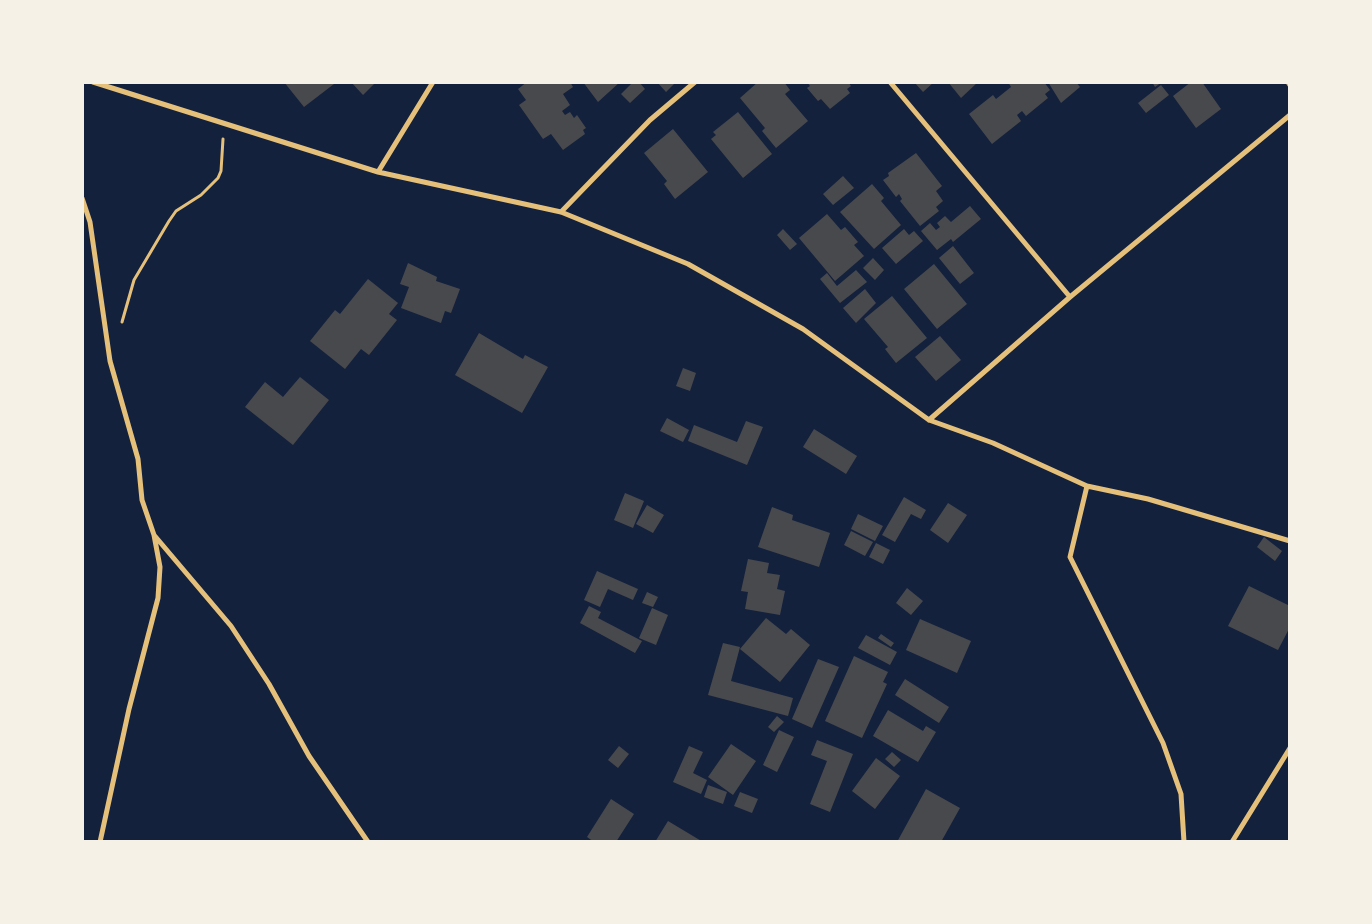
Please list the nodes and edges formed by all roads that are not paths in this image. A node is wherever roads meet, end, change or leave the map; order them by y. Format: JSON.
{"nodes":[{"id":1,"x":93,"y":82,"type":"edge"},
{"id":2,"x":433,"y":82,"type":"edge"},
{"id":3,"x":695,"y":82,"type":"edge"},
{"id":4,"x":890,"y":82,"type":"edge"},
{"id":5,"x":1290,"y":115,"type":"edge"},
{"id":6,"x":378,"y":172,"type":"junction"},
{"id":7,"x":82,"y":198,"type":"edge"},
{"id":8,"x":561,"y":212,"type":"junction"},
{"id":9,"x":1070,"y":297,"type":"junction"},
{"id":10,"x":929,"y":420,"type":"junction"},
{"id":11,"x":1087,"y":486,"type":"junction"},
{"id":12,"x":154,"y":535,"type":"junction"},
{"id":13,"x":1290,"y":541,"type":"edge"},
{"id":14,"x":1290,"y":748,"type":"edge"},
{"id":15,"x":100,"y":842,"type":"edge"},
{"id":16,"x":368,"y":842,"type":"edge"},
{"id":17,"x":1184,"y":842,"type":"edge"},
{"id":18,"x":1232,"y":842,"type":"edge"}],
"edges":[{"from":1,"to":6,"type":"street"},
{"from":2,"to":6,"type":"street"},
{"from":3,"to":8,"type":"street"},
{"from":4,"to":9,"type":"street"},
{"from":5,"to":9,"type":"street"},
{"from":6,"to":8,"type":"street"},
{"from":7,"to":12,"type":"street"},
{"from":8,"to":10,"type":"street"},
{"from":9,"to":10,"type":"street"},
{"from":10,"to":11,"type":"street"},
{"from":11,"to":13,"type":"street"},
{"from":11,"to":17,"type":"street"},
{"from":12,"to":15,"type":"street"},
{"from":12,"to":16,"type":"street"},
{"from":14,"to":18,"type":"street"}]}
